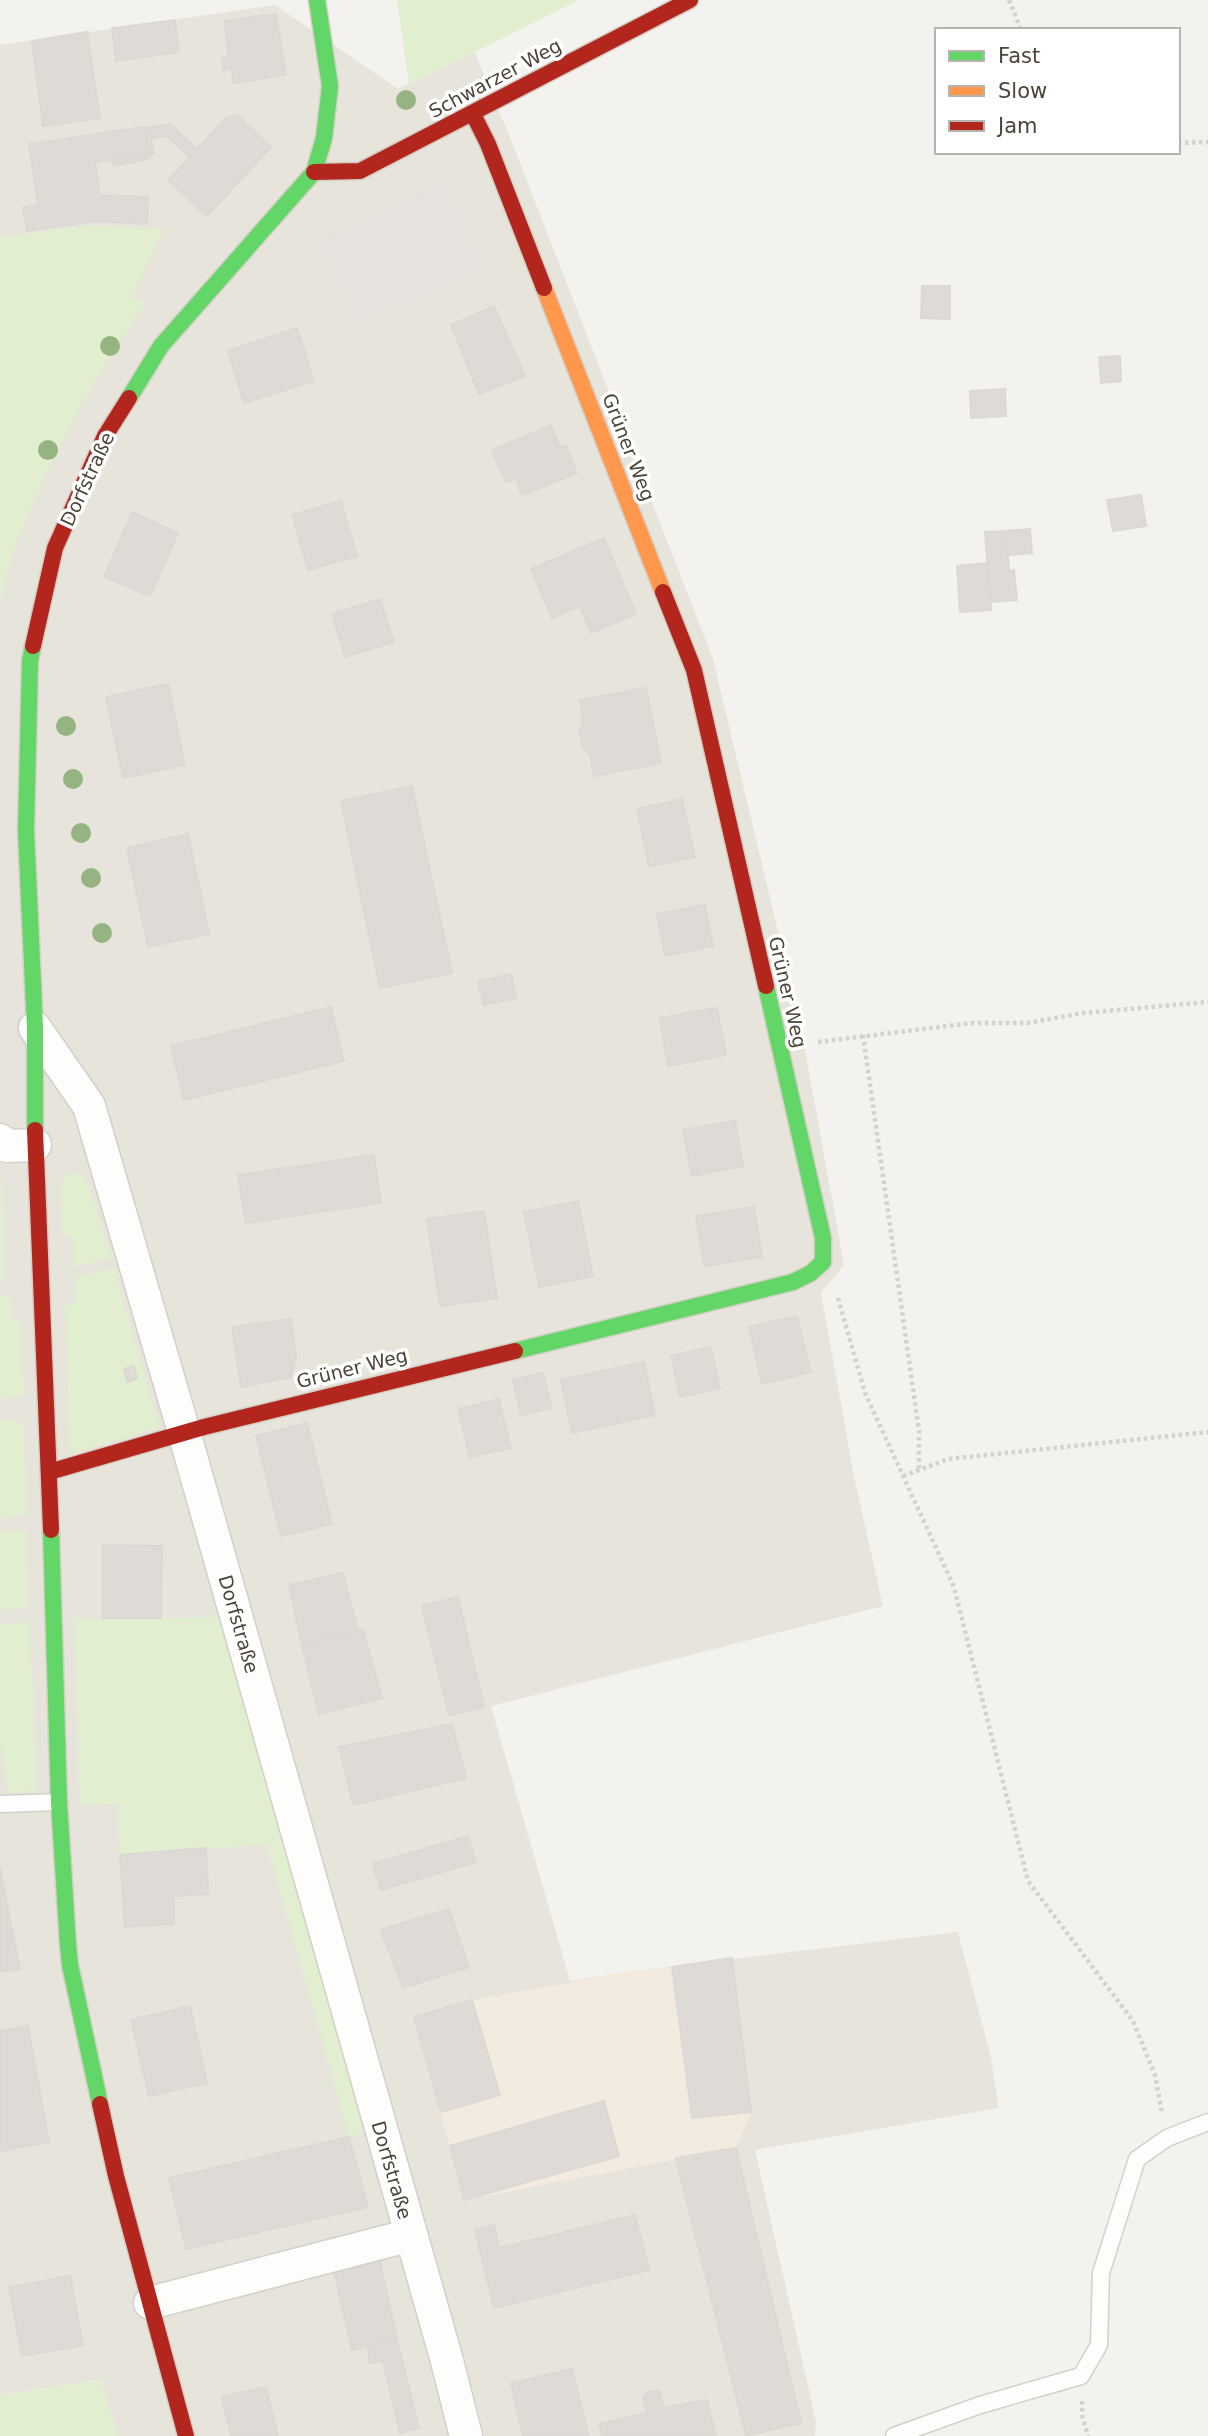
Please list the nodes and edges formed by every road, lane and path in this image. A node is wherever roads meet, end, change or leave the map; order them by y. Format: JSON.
{"nodes":[{"id":1,"x":317,"y":0,"type":"edge"},
{"id":2,"x":690,"y":0,"type":"edge"},
{"id":3,"x":1009,"y":0,"type":"edge"},
{"id":4,"x":1020,"y":28,"type":"edge"},
{"id":5,"x":473,"y":114,"type":"junction"},
{"id":6,"x":1208,"y":142,"type":"edge"},
{"id":7,"x":1180,"y":143,"type":"edge"},
{"id":8,"x":314,"y":172,"type":"junction"},
{"id":9,"x":1208,"y":1002,"type":"edge"},
{"id":10,"x":35,"y":1028,"type":"junction"},
{"id":11,"x":863,"y":1035,"type":"junction"},
{"id":12,"x":779,"y":1049,"type":"junction"},
{"id":13,"x":0,"y":1140,"type":"edge"},
{"id":14,"x":35,"y":1145,"type":"junction"},
{"id":15,"x":822,"y":1262,"type":"junction"},
{"id":16,"x":184,"y":1432,"type":"junction"},
{"id":17,"x":1208,"y":1432,"type":"edge"},
{"id":18,"x":919,"y":1470,"type":"junction"},
{"id":19,"x":50,"y":1472,"type":"junction"},
{"id":20,"x":903,"y":1476,"type":"junction"},
{"id":21,"x":59,"y":1802,"type":"junction"},
{"id":22,"x":0,"y":1804,"type":"edge"},
{"id":23,"x":1208,"y":2122,"type":"edge"},
{"id":24,"x":1167,"y":2138,"type":"junction"},
{"id":25,"x":411,"y":2235,"type":"junction"},
{"id":26,"x":150,"y":2303,"type":"junction"},
{"id":27,"x":186,"y":2436,"type":"edge"},
{"id":28,"x":466,"y":2436,"type":"edge"},
{"id":29,"x":894,"y":2436,"type":"edge"}],
"edges":[{"from":1,"to":8,"type":"main road","name":"Dorfstraße"},
{"from":2,"to":5,"type":"main road","name":"Schwarzer Weg"},
{"from":3,"to":4,"type":"path"},
{"from":5,"to":8,"type":"main road","name":"Schwarzer Weg"},
{"from":5,"to":12,"type":"main road","name":"Grüner Weg"},
{"from":6,"to":7,"type":"path"},
{"from":8,"to":10,"type":"main road","name":"Dorfstraße"},
{"from":9,"to":11,"type":"path"},
{"from":10,"to":14,"type":"main road","name":"Dorfstraße"},
{"from":10,"to":16,"type":"street","name":"Dorfstraße"},
{"from":11,"to":12,"type":"path"},
{"from":11,"to":18,"type":"path"},
{"from":12,"to":15,"type":"main road","name":"Grüner Weg"},
{"from":13,"to":14,"type":"street"},
{"from":14,"to":19,"type":"main road","name":"Dorfstraße"},
{"from":15,"to":16,"type":"main road","name":"Grüner Weg"},
{"from":15,"to":20,"type":"path"},
{"from":16,"to":19,"type":"main road","name":"Grüner Weg"},
{"from":16,"to":25,"type":"street","name":"Dorfstraße"},
{"from":17,"to":18,"type":"path"},
{"from":18,"to":20,"type":"path"},
{"from":19,"to":21,"type":"main road","name":"Dorfstraße"},
{"from":20,"to":24,"type":"path"},
{"from":21,"to":22,"type":"lane"},
{"from":21,"to":26,"type":"main road","name":"Dorfstraße"},
{"from":23,"to":24,"type":"lane"},
{"from":24,"to":29,"type":"lane"},
{"from":25,"to":26,"type":"street","name":"Dorfstraße"},
{"from":25,"to":28,"type":"street","name":"Dorfstraße"},
{"from":26,"to":27,"type":"main road","name":"Dorfstraße"}]}
